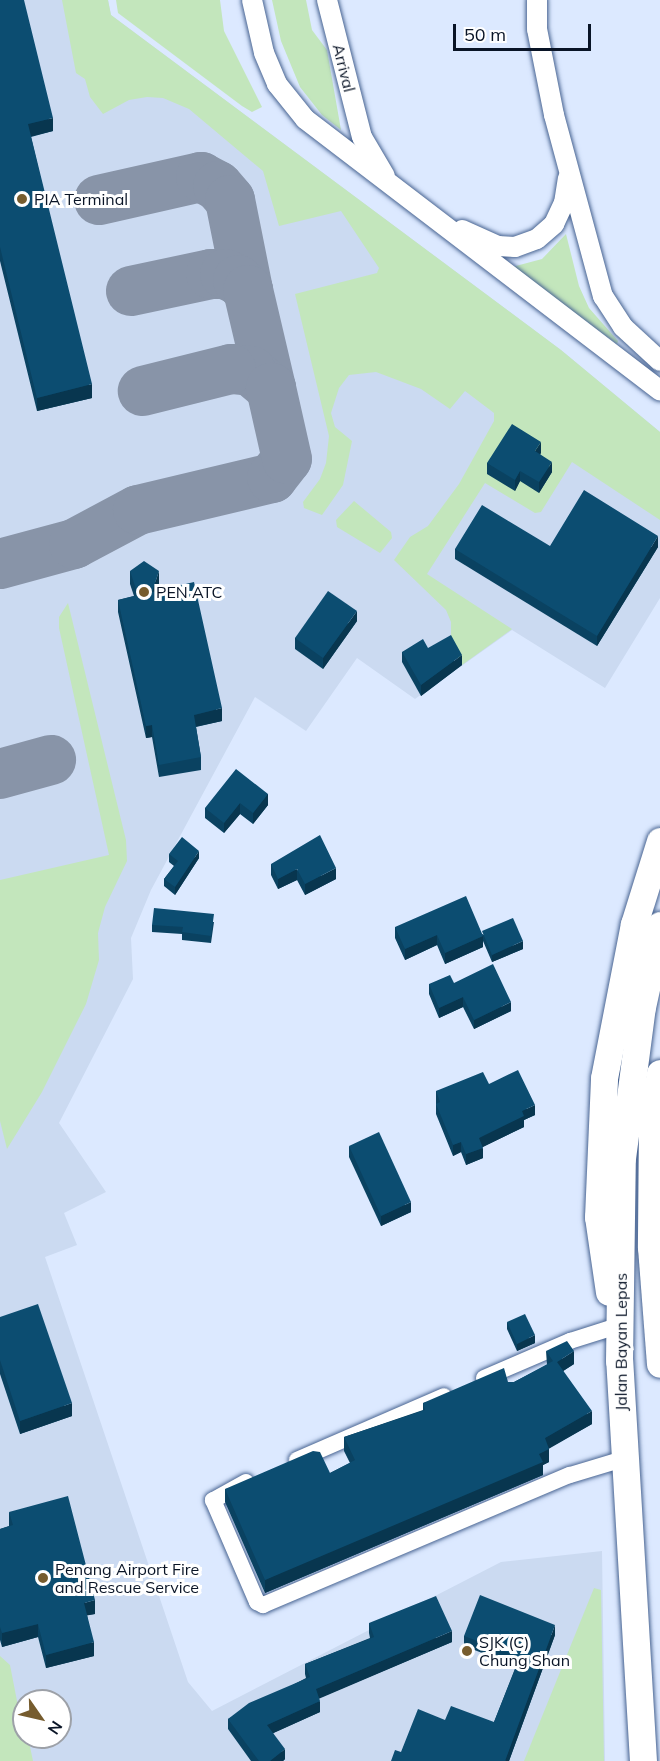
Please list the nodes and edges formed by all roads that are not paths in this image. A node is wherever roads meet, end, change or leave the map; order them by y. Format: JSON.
{"nodes":[{"id":1,"x":252,"y":0,"type":"edge"},
{"id":2,"x":327,"y":0,"type":"edge"},
{"id":3,"x":537,"y":0,"type":"edge"},
{"id":4,"x":569,"y":170,"type":"junction"},
{"id":5,"x":390,"y":184,"type":"junction"},
{"id":6,"x":427,"y":213,"type":"junction"},
{"id":7,"x":660,"y":361,"type":"edge"},
{"id":8,"x":660,"y":390,"type":"edge"},
{"id":9,"x":660,"y":841,"type":"edge"},
{"id":10,"x":660,"y":925,"type":"edge"},
{"id":11,"x":660,"y":1073,"type":"edge"},
{"id":12,"x":660,"y":1301,"type":"edge"},
{"id":13,"x":614,"y":1327,"type":"junction"},
{"id":14,"x":657,"y":1329,"type":"junction"},
{"id":15,"x":619,"y":1361,"type":"junction"},
{"id":16,"x":660,"y":1364,"type":"edge"},
{"id":17,"x":623,"y":1459,"type":"junction"},
{"id":18,"x":286,"y":1465,"type":"edge"},
{"id":19,"x":264,"y":1474,"type":"edge"},
{"id":20,"x":643,"y":1761,"type":"edge"}],
"edges":[{"from":1,"to":5,"type":"street"},
{"from":2,"to":5,"type":"street","name":"Arrival"},
{"from":3,"to":4,"type":"street"},
{"from":4,"to":6,"type":"street"},
{"from":4,"to":7,"type":"street"},
{"from":5,"to":6,"type":"street"},
{"from":6,"to":8,"type":"street"},
{"from":9,"to":13,"type":"highway"},
{"from":10,"to":15,"type":"highway","name":"Jalan Bayan Lepas"},
{"from":11,"to":14,"type":"highway","name":"Jalan Bayan Lepas"},
{"from":12,"to":14,"type":"highway"},
{"from":13,"to":15,"type":"highway"},
{"from":13,"to":18,"type":"street"},
{"from":14,"to":16,"type":"highway","name":"Jalan Bayan Lepas"},
{"from":15,"to":17,"type":"highway","name":"Jalan Bayan Lepas"},
{"from":17,"to":19,"type":"street"},
{"from":17,"to":20,"type":"highway","name":"Jalan Bayan Lepas"}]}
